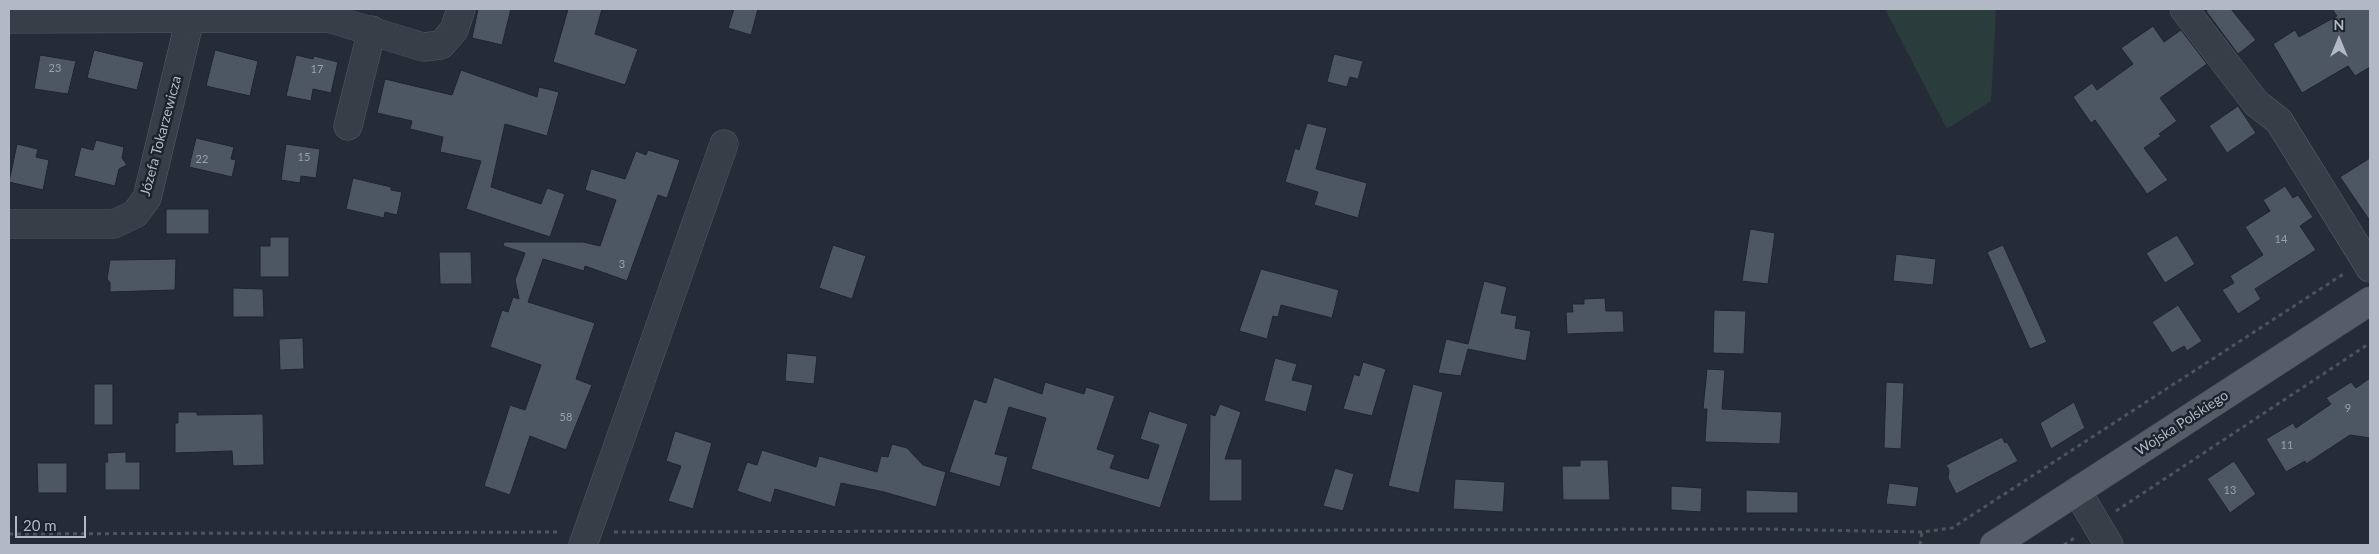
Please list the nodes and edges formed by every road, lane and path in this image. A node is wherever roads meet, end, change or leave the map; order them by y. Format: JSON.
{"nodes":[{"id":1,"x":462,"y":9,"type":"edge"},
{"id":2,"x":2184,"y":9,"type":"edge"},
{"id":3,"x":9,"y":19,"type":"edge"},
{"id":4,"x":190,"y":19,"type":"junction"},
{"id":5,"x":372,"y":30,"type":"junction"},
{"id":6,"x":348,"y":126,"type":"dead end"},
{"id":7,"x":724,"y":144,"type":"dead end"},
{"id":8,"x":9,"y":224,"type":"edge"},
{"id":9,"x":2368,"y":264,"type":"edge"},
{"id":10,"x":2370,"y":301,"type":"edge"},
{"id":11,"x":2370,"y":343,"type":"edge"},
{"id":12,"x":2077,"y":492,"type":"junction"},
{"id":13,"x":1922,"y":532,"type":"junction"},
{"id":14,"x":9,"y":534,"type":"edge"},
{"id":15,"x":2102,"y":535,"type":"edge"},
{"id":16,"x":586,"y":539,"type":"edge"},
{"id":17,"x":1920,"y":545,"type":"edge"},
{"id":18,"x":1994,"y":545,"type":"edge"},
{"id":19,"x":2064,"y":545,"type":"edge"}],
"edges":[{"from":1,"to":5,"type":"street"},
{"from":2,"to":9,"type":"street"},
{"from":3,"to":4,"type":"street"},
{"from":4,"to":5,"type":"street"},
{"from":4,"to":8,"type":"street","name":"Józefa Tokarzewicza"},
{"from":5,"to":6,"type":"street"},
{"from":7,"to":16,"type":"street"},
{"from":9,"to":13,"type":"path"},
{"from":10,"to":12,"type":"main road","name":"Wojska Polskiego"},
{"from":11,"to":15,"type":"path"},
{"from":12,"to":15,"type":"street"},
{"from":12,"to":18,"type":"main road","name":"Wojska Polskiego"},
{"from":13,"to":16,"type":"path"},
{"from":13,"to":17,"type":"path"},
{"from":14,"to":16,"type":"path"},
{"from":15,"to":19,"type":"path"}]}
